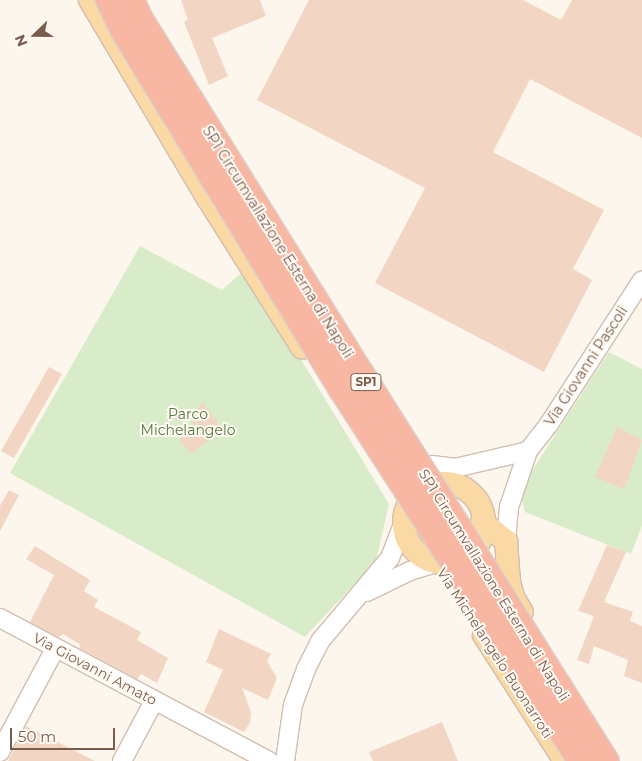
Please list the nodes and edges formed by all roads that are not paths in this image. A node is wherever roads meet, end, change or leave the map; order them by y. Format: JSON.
{"nodes":[{"id":1,"x":90,"y":0,"type":"edge"},
{"id":2,"x":109,"y":0,"type":"edge"},
{"id":3,"x":131,"y":0,"type":"edge"},
{"id":4,"x":144,"y":0,"type":"edge"},
{"id":5,"x":642,"y":280,"type":"edge"},
{"id":6,"x":528,"y":451,"type":"junction"},
{"id":7,"x":473,"y":465,"type":"junction"},
{"id":8,"x":441,"y":477,"type":"junction"},
{"id":9,"x":509,"y":506,"type":"junction"},
{"id":10,"x":404,"y":517,"type":"junction"},
{"id":11,"x":482,"y":522,"type":"junction"},
{"id":12,"x":506,"y":541,"type":"junction"},
{"id":13,"x":437,"y":563,"type":"junction"},
{"id":14,"x":362,"y":594,"type":"junction"},
{"id":15,"x":0,"y":618,"type":"edge"},
{"id":16,"x":55,"y":649,"type":"junction"},
{"id":17,"x":154,"y":700,"type":"junction"},
{"id":18,"x":0,"y":752,"type":"edge"},
{"id":19,"x":122,"y":761,"type":"edge"},
{"id":20,"x":269,"y":761,"type":"edge"},
{"id":21,"x":285,"y":761,"type":"edge"},
{"id":22,"x":565,"y":761,"type":"edge"},
{"id":23,"x":581,"y":761,"type":"edge"},
{"id":24,"x":606,"y":761,"type":"edge"},
{"id":25,"x":616,"y":761,"type":"edge"}],
"edges":[{"from":1,"to":10,"type":"main road"},
{"from":2,"to":23,"type":"highway","name":"SP1 Circumvallazione Esterna di Napoli","number":"SP1","bridge":true},
{"from":3,"to":24,"type":"highway","name":"SP1 Circumvallazione Esterna di Napoli","number":"SP1","bridge":true},
{"from":4,"to":8,"type":"main road"},
{"from":5,"to":6,"type":"street","name":"Via Giovanni Pascoli"},
{"from":6,"to":7,"type":"street"},
{"from":6,"to":9,"type":"street","name":"Via Giovanni Pascoli"},
{"from":7,"to":8,"type":"street"},
{"from":7,"to":8,"type":"street"},
{"from":8,"to":10,"type":"main road"},
{"from":8,"to":11,"type":"main road"},
{"from":9,"to":11,"type":"street"},
{"from":9,"to":12,"type":"street","name":"Via Giovanni Pascoli"},
{"from":10,"to":13,"type":"main road"},
{"from":10,"to":14,"type":"street","name":"Via Michelangelo Buonarroti"},
{"from":11,"to":12,"type":"main road"},
{"from":11,"to":13,"type":"main road"},
{"from":12,"to":25,"type":"main road"},
{"from":13,"to":14,"type":"street","name":"Via Michelangelo Buonarroti"},
{"from":13,"to":22,"type":"main road","name":"Via Michelangelo Buonarroti"},
{"from":14,"to":21,"type":"street","name":"Via Michelangelo Buonarroti"},
{"from":15,"to":16,"type":"street","name":"Via Giovanni Amato"},
{"from":16,"to":17,"type":"street","name":"Via Giovanni Amato"},
{"from":16,"to":18,"type":"street"},
{"from":17,"to":19,"type":"street"},
{"from":17,"to":20,"type":"street","name":"Via Giovanni Amato"}]}
